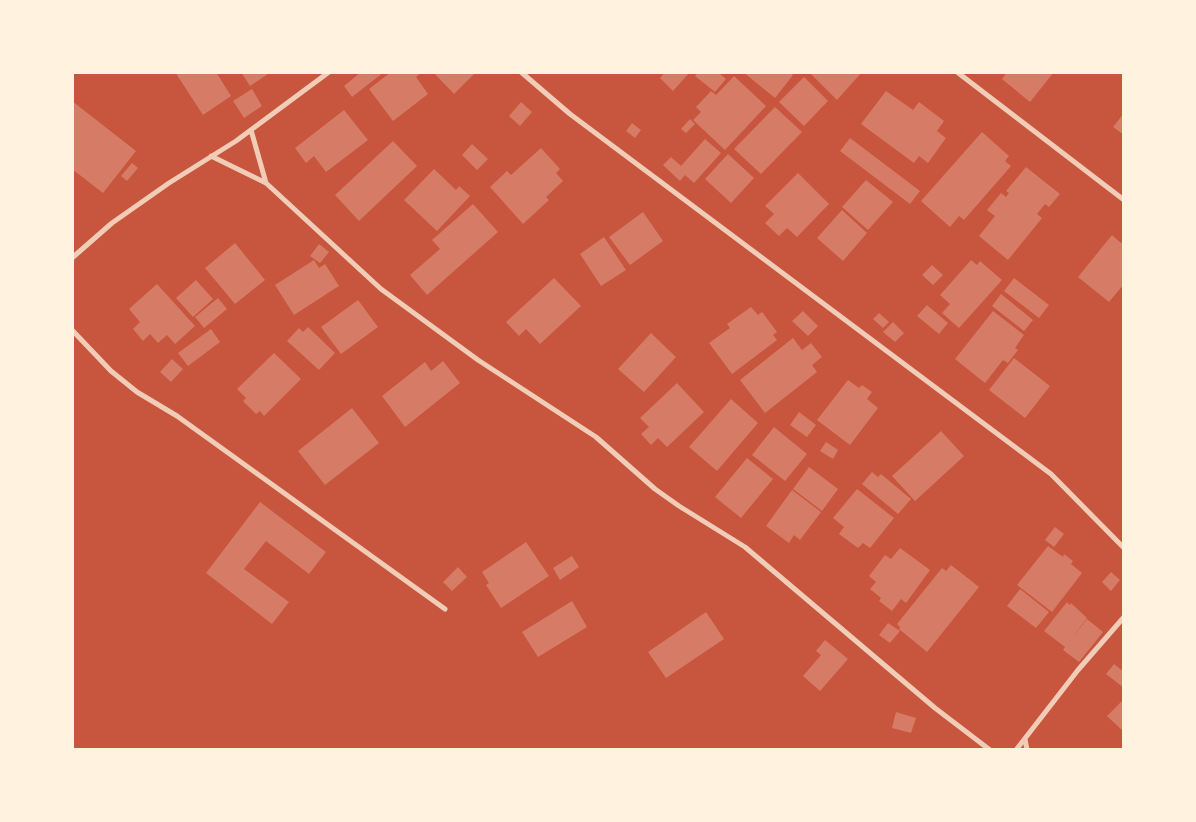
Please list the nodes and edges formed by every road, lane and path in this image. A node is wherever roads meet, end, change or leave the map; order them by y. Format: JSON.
{"nodes":[{"id":1,"x":329,"y":72,"type":"edge"},
{"id":2,"x":521,"y":72,"type":"edge"},
{"id":3,"x":957,"y":72,"type":"edge"},
{"id":4,"x":250,"y":130,"type":"junction"},
{"id":5,"x":211,"y":156,"type":"junction"},
{"id":6,"x":266,"y":182,"type":"junction"},
{"id":7,"x":1124,"y":200,"type":"edge"},
{"id":8,"x":72,"y":258,"type":"edge"},
{"id":9,"x":72,"y":330,"type":"edge"},
{"id":10,"x":1124,"y":548,"type":"edge"},
{"id":11,"x":444,"y":609,"type":"dead end"},
{"id":12,"x":1124,"y":617,"type":"edge"},
{"id":13,"x":1025,"y":739,"type":"junction"},
{"id":14,"x":990,"y":750,"type":"edge"},
{"id":15,"x":1016,"y":750,"type":"edge"},
{"id":16,"x":1028,"y":750,"type":"edge"}],
"edges":[{"from":1,"to":4,"type":"street"},
{"from":2,"to":10,"type":"street"},
{"from":3,"to":7,"type":"street"},
{"from":4,"to":5,"type":"street"},
{"from":4,"to":6,"type":"street"},
{"from":5,"to":6,"type":"street"},
{"from":5,"to":8,"type":"street"},
{"from":6,"to":14,"type":"street"},
{"from":9,"to":11,"type":"street"},
{"from":12,"to":13,"type":"street"},
{"from":13,"to":15,"type":"street"},
{"from":13,"to":16,"type":"street"}]}
